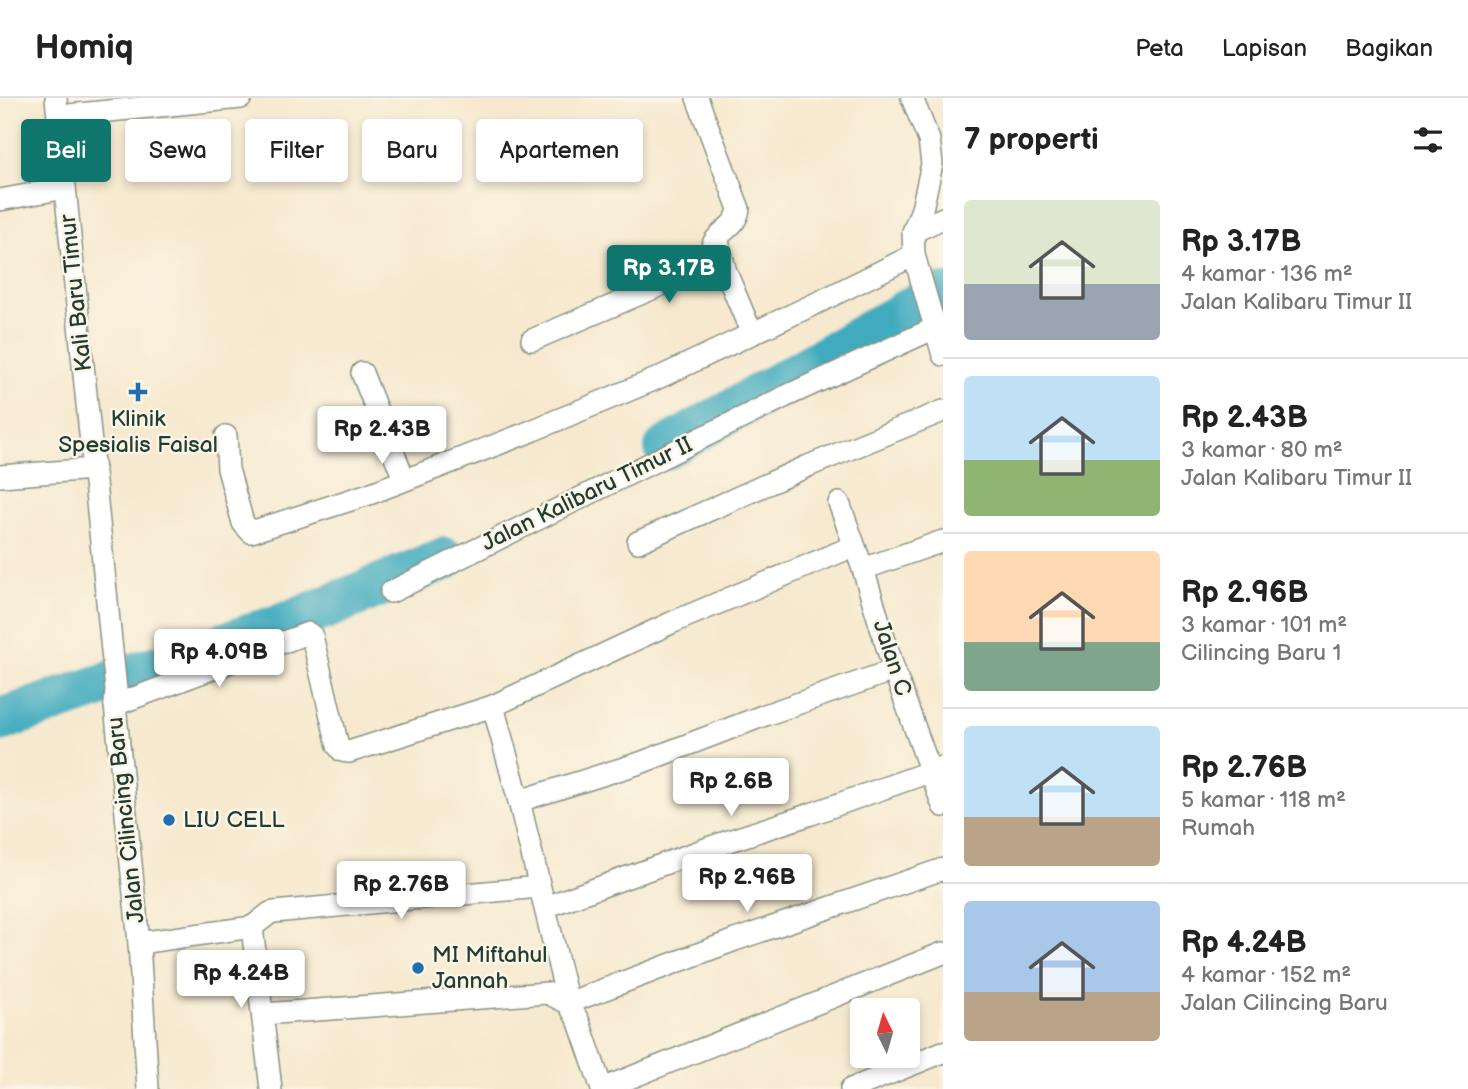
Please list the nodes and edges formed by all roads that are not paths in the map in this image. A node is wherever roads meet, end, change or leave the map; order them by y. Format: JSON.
{"nodes":[{"id":1,"x":241,"y":98,"type":"edge"},
{"id":2,"x":697,"y":98,"type":"edge"},
{"id":3,"x":912,"y":98,"type":"edge"},
{"id":4,"x":57,"y":107,"type":"edge"},
{"id":5,"x":65,"y":188,"type":"junction"},
{"id":6,"x":0,"y":200,"type":"edge"},
{"id":7,"x":943,"y":218,"type":"edge"},
{"id":8,"x":913,"y":232,"type":"junction"},
{"id":9,"x":717,"y":238,"type":"junction"},
{"id":10,"x":917,"y":265,"type":"junction"},
{"id":11,"x":934,"y":324,"type":"junction"},
{"id":12,"x":752,"y":334,"type":"junction"},
{"id":13,"x":533,"y":340,"type":"dead end"},
{"id":14,"x":943,"y":355,"type":"edge"},
{"id":15,"x":362,"y":373,"type":"dead end"},
{"id":16,"x":943,"y":411,"type":"edge"},
{"id":17,"x":226,"y":436,"type":"dead end"},
{"id":18,"x":94,"y":469,"type":"junction"},
{"id":19,"x":0,"y":476,"type":"edge"},
{"id":20,"x":404,"y":480,"type":"junction"},
{"id":21,"x":839,"y":503,"type":"dead end"},
{"id":22,"x":943,"y":541,"type":"edge"},
{"id":23,"x":638,"y":542,"type":"dead end"},
{"id":24,"x":854,"y":546,"type":"junction"},
{"id":25,"x":863,"y":569,"type":"junction"},
{"id":26,"x":391,"y":592,"type":"dead end"},
{"id":27,"x":894,"y":670,"type":"junction"},
{"id":28,"x":116,"y":698,"type":"junction"},
{"id":29,"x":493,"y":706,"type":"junction"},
{"id":30,"x":937,"y":769,"type":"edge"},
{"id":31,"x":519,"y":802,"type":"junction"},
{"id":32,"x":943,"y":806,"type":"edge"},
{"id":33,"x":943,"y":869,"type":"edge"},
{"id":34,"x":542,"y":897,"type":"junction"},
{"id":35,"x":252,"y":927,"type":"junction"},
{"id":36,"x":139,"y":943,"type":"junction"},
{"id":37,"x":943,"y":953,"type":"edge"},
{"id":38,"x":568,"y":1003,"type":"junction"},
{"id":39,"x":263,"y":1014,"type":"junction"},
{"id":40,"x":943,"y":1052,"type":"edge"},
{"id":41,"x":148,"y":1089,"type":"edge"},
{"id":42,"x":271,"y":1089,"type":"edge"},
{"id":43,"x":602,"y":1089,"type":"edge"},
{"id":44,"x":852,"y":1089,"type":"edge"}],
"edges":[{"from":1,"to":4,"type":"street"},
{"from":2,"to":9,"type":"street"},
{"from":3,"to":8,"type":"street"},
{"from":4,"to":5,"type":"street","name":"Kali Baru Timur"},
{"from":5,"to":6,"type":"street"},
{"from":5,"to":18,"type":"street","name":"Kali Baru Timur"},
{"from":7,"to":8,"type":"street"},
{"from":8,"to":10,"type":"street"},
{"from":9,"to":12,"type":"street"},
{"from":9,"to":13,"type":"street"},
{"from":10,"to":11,"type":"street"},
{"from":10,"to":12,"type":"street"},
{"from":11,"to":14,"type":"street"},
{"from":11,"to":26,"type":"street","name":"Jalan Kalibaru Timur II"},
{"from":12,"to":20,"type":"street"},
{"from":15,"to":20,"type":"street"},
{"from":16,"to":23,"type":"street"},
{"from":17,"to":20,"type":"street"},
{"from":18,"to":19,"type":"street"},
{"from":18,"to":28,"type":"street","name":"Jalan Cilincing Baru"},
{"from":21,"to":24,"type":"street","name":"Jalan C"},
{"from":22,"to":25,"type":"street"},
{"from":24,"to":25,"type":"street","name":"Jalan C"},
{"from":24,"to":29,"type":"street"},
{"from":25,"to":27,"type":"street","name":"Jalan C"},
{"from":27,"to":30,"type":"street","name":"Jalan C"},
{"from":27,"to":31,"type":"street"},
{"from":28,"to":29,"type":"street"},
{"from":28,"to":36,"type":"street","name":"Jalan Cilincing Baru"},
{"from":29,"to":31,"type":"street"},
{"from":30,"to":32,"type":"street","name":"Jalan C"},
{"from":30,"to":34,"type":"street"},
{"from":31,"to":34,"type":"street"},
{"from":33,"to":38,"type":"street"},
{"from":34,"to":35,"type":"street"},
{"from":34,"to":38,"type":"street"},
{"from":35,"to":36,"type":"street"},
{"from":35,"to":39,"type":"street"},
{"from":36,"to":41,"type":"street","name":"Jalan Cilincing Baru"},
{"from":37,"to":43,"type":"street"},
{"from":38,"to":39,"type":"street"},
{"from":38,"to":43,"type":"street"},
{"from":39,"to":42,"type":"street"},
{"from":40,"to":44,"type":"street"}]}
